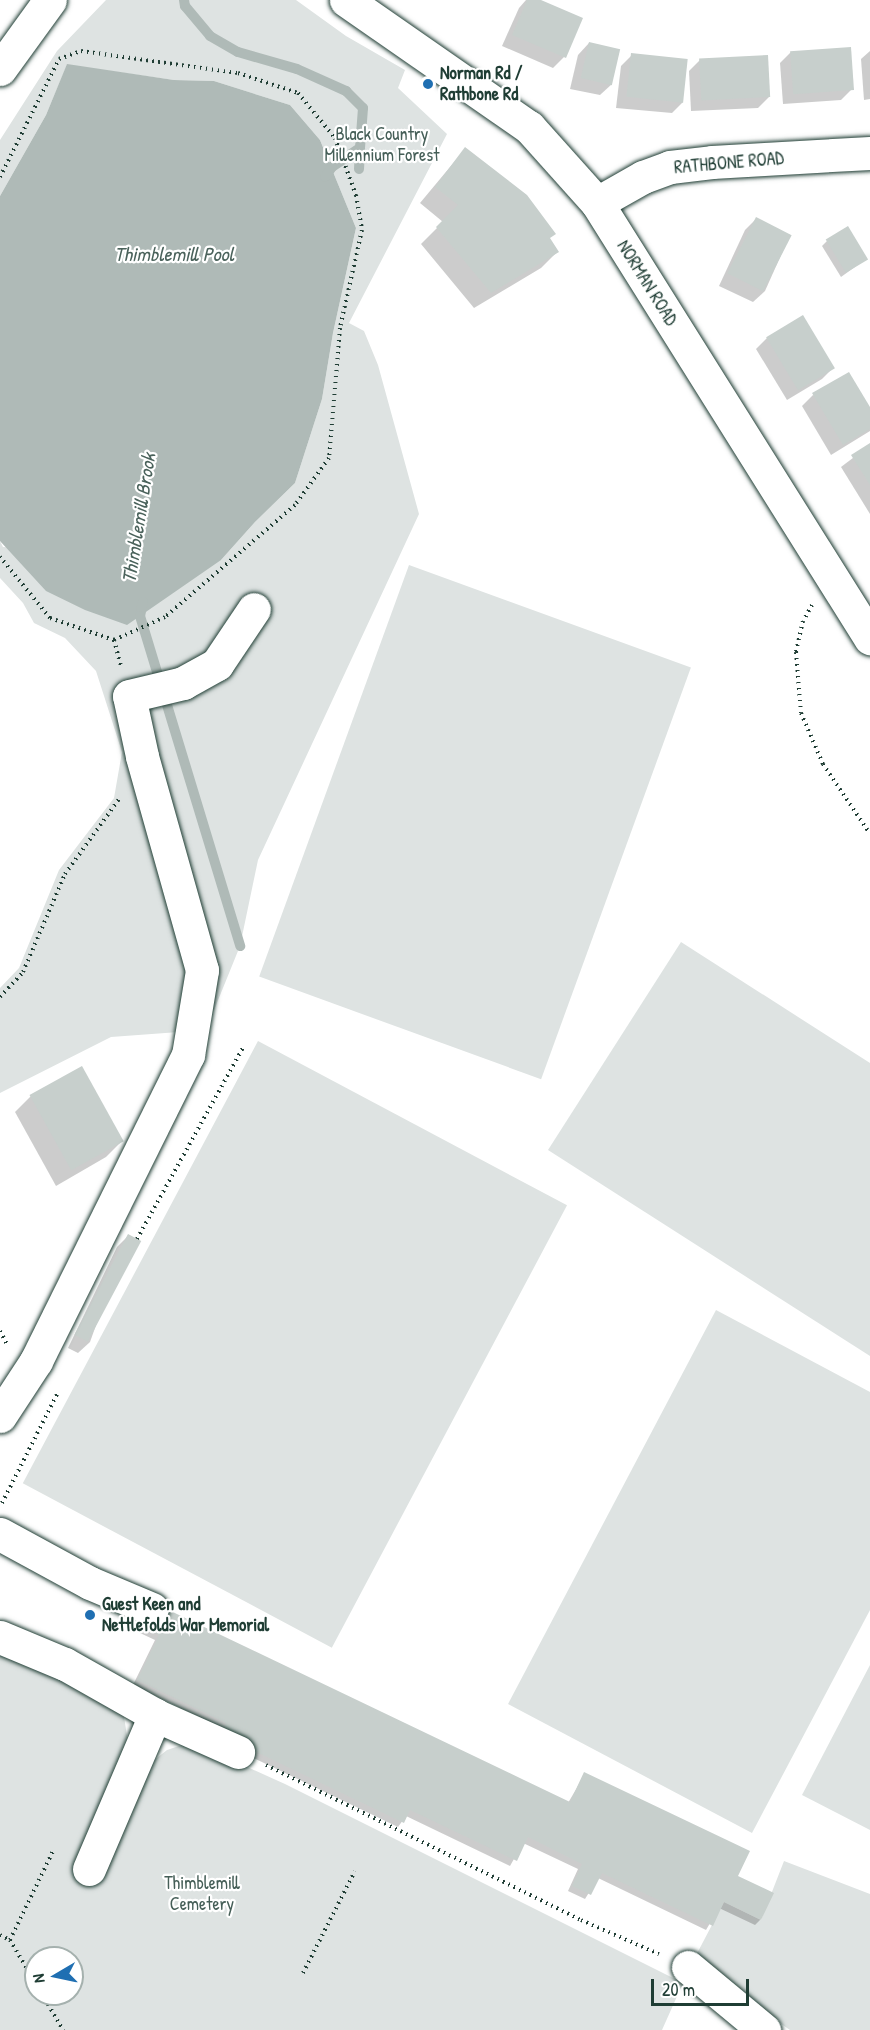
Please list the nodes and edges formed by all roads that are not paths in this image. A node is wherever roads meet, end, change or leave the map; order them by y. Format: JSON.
{"nodes":[{"id":1,"x":50,"y":0,"type":"edge"},
{"id":2,"x":346,"y":0,"type":"edge"},
{"id":3,"x":0,"y":69,"type":"edge"},
{"id":4,"x":870,"y":153,"type":"edge"},
{"id":5,"x":597,"y":203,"type":"junction"},
{"id":6,"x":254,"y":609,"type":"dead end"},
{"id":7,"x":870,"y":638,"type":"edge"},
{"id":8,"x":0,"y":1416,"type":"edge"},
{"id":9,"x":0,"y":1534,"type":"edge"},
{"id":10,"x":152,"y":1609,"type":"dead end"},
{"id":11,"x":0,"y":1637,"type":"edge"},
{"id":12,"x":155,"y":1715,"type":"junction"},
{"id":13,"x":238,"y":1752,"type":"road end"},
{"id":14,"x":89,"y":1869,"type":"dead end"},
{"id":15,"x":688,"y":1967,"type":"road end"},
{"id":16,"x":764,"y":2030,"type":"edge"}],
"edges":[{"from":1,"to":3,"type":"street"},
{"from":2,"to":5,"type":"street","name":"NORMAN ROAD"},
{"from":4,"to":5,"type":"street","name":"RATHBONE ROAD"},
{"from":5,"to":7,"type":"street","name":"NORMAN ROAD"},
{"from":6,"to":8,"type":"street"},
{"from":9,"to":10,"type":"street"},
{"from":11,"to":12,"type":"street"},
{"from":12,"to":13,"type":"street"},
{"from":12,"to":14,"type":"street"},
{"from":15,"to":16,"type":"street"}]}
